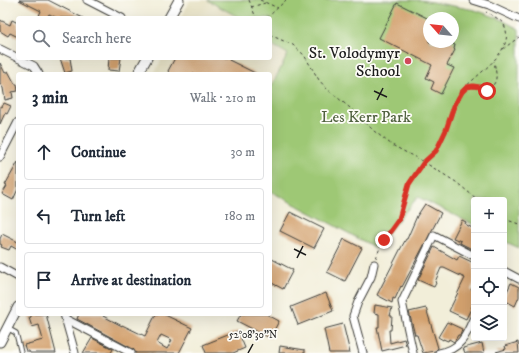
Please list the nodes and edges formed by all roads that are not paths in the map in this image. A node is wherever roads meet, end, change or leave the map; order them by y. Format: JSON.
{"nodes":[{"id":1,"x":87,"y":0,"type":"edge"},
{"id":2,"x":179,"y":0,"type":"edge"},
{"id":3,"x":473,"y":0,"type":"edge"},
{"id":4,"x":118,"y":16,"type":"edge"},
{"id":5,"x":170,"y":16,"type":"edge"},
{"id":6,"x":519,"y":19,"type":"edge"},
{"id":7,"x":0,"y":49,"type":"edge"},
{"id":8,"x":16,"y":57,"type":"edge"},
{"id":9,"x":22,"y":60,"type":"edge"},
{"id":10,"x":146,"y":60,"type":"edge"},
{"id":11,"x":38,"y":72,"type":"edge"},
{"id":12,"x":139,"y":72,"type":"edge"},
{"id":13,"x":16,"y":126,"type":"edge"},
{"id":14,"x":0,"y":157,"type":"edge"},
{"id":15,"x":471,"y":254,"type":"edge"},
{"id":16,"x":374,"y":264,"type":"dead end"},
{"id":17,"x":0,"y":267,"type":"edge"},
{"id":18,"x":507,"y":272,"type":"edge"},
{"id":19,"x":16,"y":276,"type":"edge"},
{"id":20,"x":519,"y":278,"type":"edge"},
{"id":21,"x":16,"y":311,"type":"edge"},
{"id":22,"x":65,"y":316,"type":"edge"},
{"id":23,"x":471,"y":323,"type":"edge"},
{"id":24,"x":7,"y":328,"type":"junction"},
{"id":25,"x":0,"y":342,"type":"edge"},
{"id":26,"x":21,"y":353,"type":"edge"},
{"id":27,"x":74,"y":353,"type":"edge"},
{"id":28,"x":131,"y":353,"type":"edge"},
{"id":29,"x":362,"y":353,"type":"edge"},
{"id":30,"x":413,"y":353,"type":"edge"},
{"id":31,"x":439,"y":353,"type":"edge"}],
"edges":[{"from":1,"to":4,"type":"street"},
{"from":2,"to":5,"type":"street"},
{"from":3,"to":6,"type":"street"},
{"from":7,"to":8,"type":"street"},
{"from":9,"to":11,"type":"street"},
{"from":10,"to":12,"type":"street"},
{"from":13,"to":14,"type":"street"},
{"from":15,"to":30,"type":"street"},
{"from":16,"to":29,"type":"street"},
{"from":17,"to":19,"type":"street"},
{"from":18,"to":20,"type":"street"},
{"from":21,"to":24,"type":"street"},
{"from":22,"to":27,"type":"street"},
{"from":22,"to":28,"type":"street"},
{"from":23,"to":31,"type":"street"},
{"from":24,"to":25,"type":"street"},
{"from":24,"to":26,"type":"lane"}]}
